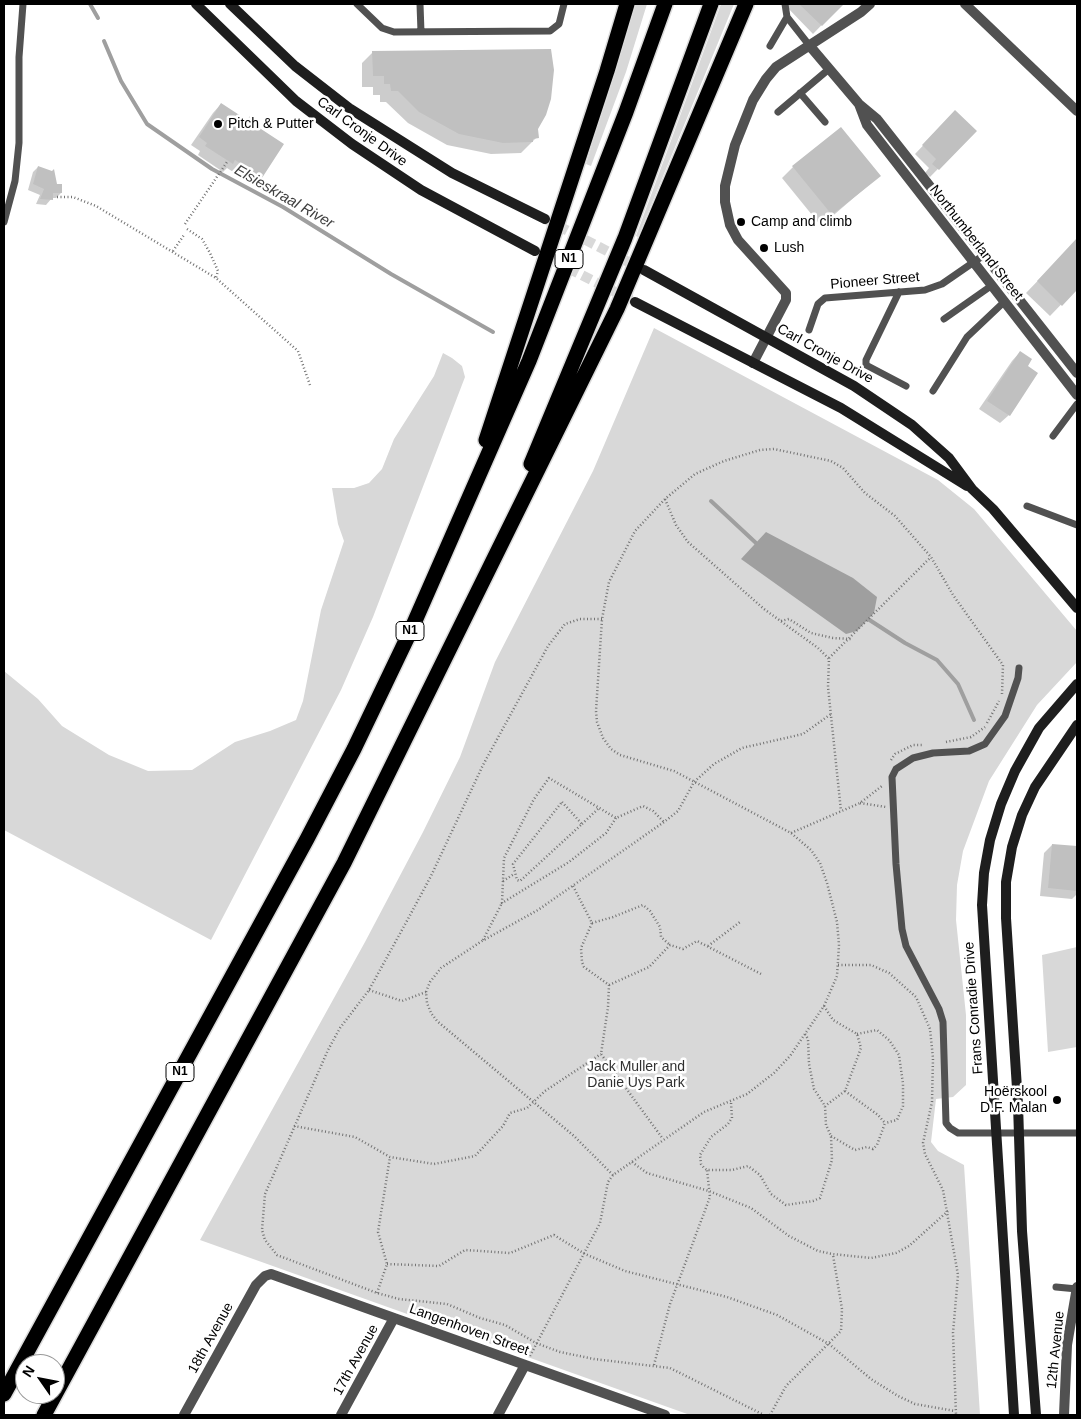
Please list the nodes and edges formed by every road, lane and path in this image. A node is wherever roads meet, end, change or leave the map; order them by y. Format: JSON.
{"nodes":[{"id":1,"x":23,"y":4,"type":"edge"},
{"id":2,"x":196,"y":4,"type":"edge"},
{"id":3,"x":230,"y":4,"type":"edge"},
{"id":4,"x":357,"y":4,"type":"edge"},
{"id":5,"x":420,"y":4,"type":"edge"},
{"id":6,"x":564,"y":4,"type":"edge"},
{"id":7,"x":626,"y":4,"type":"edge"},
{"id":8,"x":665,"y":4,"type":"edge"},
{"id":9,"x":711,"y":4,"type":"edge"},
{"id":10,"x":746,"y":4,"type":"edge"},
{"id":11,"x":785,"y":4,"type":"edge"},
{"id":12,"x":870,"y":4,"type":"edge"},
{"id":13,"x":965,"y":4,"type":"edge"},
{"id":14,"x":787,"y":17,"type":"junction"},
{"id":15,"x":421,"y":32,"type":"junction"},
{"id":16,"x":809,"y":45,"type":"junction"},
{"id":17,"x":770,"y":46,"type":"dead end"},
{"id":18,"x":829,"y":68,"type":"junction"},
{"id":19,"x":800,"y":93,"type":"junction"},
{"id":20,"x":859,"y":104,"type":"junction"},
{"id":21,"x":778,"y":112,"type":"dead end"},
{"id":22,"x":1077,"y":112,"type":"edge"},
{"id":23,"x":825,"y":122,"type":"dead end"},
{"id":24,"x":227,"y":162,"type":"dead end"},
{"id":25,"x":57,"y":197,"type":"dead end"},
{"id":26,"x":545,"y":220,"type":"tunnel mouth"},
{"id":27,"x":4,"y":222,"type":"edge"},
{"id":28,"x":185,"y":224,"type":"dead end"},
{"id":29,"x":187,"y":229,"type":"dead end"},
{"id":30,"x":184,"y":235,"type":"dead end"},
{"id":31,"x":173,"y":251,"type":"junction"},
{"id":32,"x":535,"y":251,"type":"tunnel mouth"},
{"id":33,"x":984,"y":255,"type":"junction"},
{"id":34,"x":973,"y":264,"type":"junction"},
{"id":35,"x":644,"y":270,"type":"tunnel mouth"},
{"id":36,"x":216,"y":278,"type":"junction"},
{"id":37,"x":991,"y":286,"type":"junction"},
{"id":38,"x":899,"y":292,"type":"junction"},
{"id":39,"x":635,"y":302,"type":"tunnel mouth"},
{"id":40,"x":1004,"y":302,"type":"junction"},
{"id":41,"x":944,"y":318,"type":"dead end"},
{"id":42,"x":809,"y":330,"type":"dead end"},
{"id":43,"x":766,"y":337,"type":"junction"},
{"id":44,"x":753,"y":363,"type":"junction"},
{"id":45,"x":1077,"y":373,"type":"edge"},
{"id":46,"x":310,"y":385,"type":"dead end"},
{"id":47,"x":906,"y":386,"type":"dead end"},
{"id":48,"x":932,"y":391,"type":"dead end"},
{"id":49,"x":1077,"y":395,"type":"edge"},
{"id":50,"x":1077,"y":404,"type":"edge"},
{"id":51,"x":1053,"y":436,"type":"dead end"},
{"id":52,"x":972,"y":489,"type":"junction"},
{"id":53,"x":665,"y":499,"type":"junction"},
{"id":54,"x":1027,"y":506,"type":"dead end"},
{"id":55,"x":464,"y":511,"type":"junction"},
{"id":56,"x":1077,"y":525,"type":"edge"},
{"id":57,"x":931,"y":557,"type":"junction"},
{"id":58,"x":474,"y":597,"type":"junction"},
{"id":59,"x":1077,"y":608,"type":"edge"},
{"id":60,"x":602,"y":619,"type":"junction"},
{"id":61,"x":781,"y":621,"type":"junction"},
{"id":62,"x":852,"y":639,"type":"junction"},
{"id":63,"x":829,"y":658,"type":"junction"},
{"id":64,"x":1019,"y":668,"type":"dead end"},
{"id":65,"x":1077,"y":684,"type":"edge"},
{"id":66,"x":831,"y":714,"type":"junction"},
{"id":67,"x":1077,"y":725,"type":"edge"},
{"id":68,"x":937,"y":743,"type":"dead end"},
{"id":69,"x":929,"y":744,"type":"dead end"},
{"id":70,"x":886,"y":766,"type":"dead end"},
{"id":71,"x":883,"y":780,"type":"dead end"},
{"id":72,"x":694,"y":782,"type":"junction"},
{"id":73,"x":860,"y":803,"type":"junction"},
{"id":74,"x":599,"y":808,"type":"junction"},
{"id":75,"x":894,"y":809,"type":"junction"},
{"id":76,"x":842,"y":811,"type":"junction"},
{"id":77,"x":616,"y":818,"type":"junction"},
{"id":78,"x":664,"y":822,"type":"junction"},
{"id":79,"x":582,"y":824,"type":"junction"},
{"id":80,"x":791,"y":832,"type":"junction"},
{"id":81,"x":515,"y":874,"type":"junction"},
{"id":82,"x":503,"y":881,"type":"junction"},
{"id":83,"x":573,"y":885,"type":"junction"},
{"id":84,"x":502,"y":903,"type":"junction"},
{"id":85,"x":740,"y":922,"type":"dead end"},
{"id":86,"x":592,"y":923,"type":"junction"},
{"id":87,"x":482,"y":942,"type":"junction"},
{"id":88,"x":670,"y":945,"type":"junction"},
{"id":89,"x":708,"y":946,"type":"junction"},
{"id":90,"x":838,"y":965,"type":"junction"},
{"id":91,"x":763,"y":974,"type":"dead end"},
{"id":92,"x":609,"y":985,"type":"junction"},
{"id":93,"x":369,"y":990,"type":"junction"},
{"id":94,"x":426,"y":992,"type":"junction"},
{"id":95,"x":824,"y":1006,"type":"junction"},
{"id":96,"x":805,"y":1034,"type":"junction"},
{"id":97,"x":857,"y":1034,"type":"junction"},
{"id":98,"x":601,"y":1054,"type":"junction"},
{"id":99,"x":845,"y":1091,"type":"junction"},
{"id":100,"x":533,"y":1102,"type":"junction"},
{"id":101,"x":731,"y":1103,"type":"junction"},
{"id":102,"x":825,"y":1106,"type":"junction"},
{"id":103,"x":885,"y":1123,"type":"junction"},
{"id":104,"x":294,"y":1126,"type":"junction"},
{"id":105,"x":1019,"y":1132,"type":"junction"},
{"id":106,"x":996,"y":1133,"type":"junction"},
{"id":107,"x":1077,"y":1133,"type":"edge"},
{"id":108,"x":831,"y":1136,"type":"junction"},
{"id":109,"x":663,"y":1139,"type":"junction"},
{"id":110,"x":390,"y":1157,"type":"junction"},
{"id":111,"x":632,"y":1162,"type":"junction"},
{"id":112,"x":707,"y":1170,"type":"junction"},
{"id":113,"x":613,"y":1175,"type":"junction"},
{"id":114,"x":709,"y":1191,"type":"junction"},
{"id":115,"x":948,"y":1211,"type":"junction"},
{"id":116,"x":585,"y":1254,"type":"junction"},
{"id":117,"x":832,"y":1254,"type":"junction"},
{"id":118,"x":387,"y":1264,"type":"junction"},
{"id":119,"x":265,"y":1276,"type":"joint"},
{"id":120,"x":676,"y":1284,"type":"junction"},
{"id":121,"x":1056,"y":1287,"type":"dead end"},
{"id":122,"x":1077,"y":1288,"type":"edge"},
{"id":123,"x":377,"y":1293,"type":"junction"},
{"id":124,"x":394,"y":1318,"type":"junction"},
{"id":125,"x":536,"y":1343,"type":"junction"},
{"id":126,"x":829,"y":1344,"type":"junction"},
{"id":127,"x":527,"y":1361,"type":"junction"},
{"id":128,"x":654,"y":1365,"type":"junction"},
{"id":129,"x":4,"y":1394,"type":"edge"},
{"id":130,"x":955,"y":1411,"type":"junction"},
{"id":131,"x":44,"y":1415,"type":"edge"},
{"id":132,"x":184,"y":1415,"type":"edge"},
{"id":133,"x":341,"y":1415,"type":"edge"},
{"id":134,"x":498,"y":1415,"type":"edge"},
{"id":135,"x":661,"y":1415,"type":"edge"},
{"id":136,"x":764,"y":1415,"type":"edge"},
{"id":137,"x":770,"y":1415,"type":"edge"},
{"id":138,"x":956,"y":1415,"type":"edge"},
{"id":139,"x":1014,"y":1415,"type":"edge"},
{"id":140,"x":1036,"y":1415,"type":"edge"},
{"id":141,"x":1064,"y":1415,"type":"edge"}],
"edges":[{"from":1,"to":27,"type":"lane"},
{"from":2,"to":32,"type":"main road","name":"Carl Cronje Drive"},
{"from":3,"to":26,"type":"main road","name":"Carl Cronje Drive"},
{"from":4,"to":15,"type":"lane"},
{"from":5,"to":15,"type":"lane"},
{"from":6,"to":15,"type":"lane"},
{"from":7,"to":55,"type":"highway"},
{"from":8,"to":55,"type":"highway","number":"N1"},
{"from":9,"to":58,"type":"highway"},
{"from":10,"to":58,"type":"highway"},
{"from":11,"to":14,"type":"lane"},
{"from":12,"to":16,"type":"street"},
{"from":13,"to":22,"type":"street"},
{"from":14,"to":16,"type":"lane"},
{"from":14,"to":17,"type":"lane"},
{"from":16,"to":18,"type":"street","name":"Northumberland Street"},
{"from":16,"to":43,"type":"street"},
{"from":18,"to":19,"type":"lane"},
{"from":18,"to":20,"type":"street","name":"Northumberland Street"},
{"from":19,"to":21,"type":"lane"},
{"from":19,"to":23,"type":"lane"},
{"from":20,"to":33,"type":"street","name":"Northumberland Street"},
{"from":20,"to":34,"type":"street","name":"Northumberland Street"},
{"from":24,"to":28,"type":"path"},
{"from":25,"to":31,"type":"path"},
{"from":29,"to":36,"type":"path"},
{"from":30,"to":31,"type":"path"},
{"from":31,"to":36,"type":"path"},
{"from":33,"to":34,"type":"lane","name":"Pioneer Street"},
{"from":33,"to":45,"type":"street","name":"Northumberland Street"},
{"from":34,"to":37,"type":"street","name":"Northumberland Street"},
{"from":34,"to":38,"type":"lane","name":"Pioneer Street"},
{"from":35,"to":43,"type":"main road","name":"Carl Cronje Drive"},
{"from":36,"to":46,"type":"path"},
{"from":37,"to":40,"type":"street","name":"Northumberland Street"},
{"from":37,"to":41,"type":"lane"},
{"from":38,"to":42,"type":"lane","name":"Pioneer Street"},
{"from":38,"to":47,"type":"lane"},
{"from":39,"to":44,"type":"main road","name":"Carl Cronje Drive"},
{"from":40,"to":48,"type":"lane"},
{"from":40,"to":49,"type":"street","name":"Northumberland Street"},
{"from":43,"to":44,"type":"street"},
{"from":43,"to":52,"type":"main road","name":"Carl Cronje Drive"},
{"from":44,"to":52,"type":"main road","name":"Carl Cronje Drive"},
{"from":50,"to":51,"type":"lane"},
{"from":52,"to":59,"type":"main road","name":"Carl Cronje Drive"},
{"from":53,"to":57,"type":"path"},
{"from":53,"to":60,"type":"path"},
{"from":53,"to":61,"type":"path"},
{"from":54,"to":56,"type":"lane"},
{"from":55,"to":129,"type":"highway","number":"N1"},
{"from":57,"to":62,"type":"path"},
{"from":57,"to":68,"type":"path"},
{"from":58,"to":131,"type":"highway"},
{"from":60,"to":72,"type":"path"},
{"from":60,"to":93,"type":"path"},
{"from":61,"to":62,"type":"path"},
{"from":61,"to":63,"type":"path"},
{"from":62,"to":63,"type":"path"},
{"from":63,"to":66,"type":"path"},
{"from":64,"to":75,"type":"lane"},
{"from":65,"to":106,"type":"main road","name":"Frans Conradie Drive"},
{"from":66,"to":72,"type":"path"},
{"from":66,"to":76,"type":"path"},
{"from":67,"to":105,"type":"main road"},
{"from":69,"to":70,"type":"path"},
{"from":71,"to":73,"type":"path"},
{"from":72,"to":78,"type":"path"},
{"from":72,"to":80,"type":"path"},
{"from":73,"to":75,"type":"path"},
{"from":73,"to":76,"type":"path"},
{"from":74,"to":77,"type":"path"},
{"from":74,"to":79,"type":"path"},
{"from":74,"to":82,"type":"path"},
{"from":75,"to":106,"type":"lane"},
{"from":76,"to":80,"type":"path"},
{"from":77,"to":78,"type":"path"},
{"from":77,"to":84,"type":"path"},
{"from":78,"to":83,"type":"path"},
{"from":79,"to":81,"type":"path"},
{"from":79,"to":81,"type":"path"},
{"from":80,"to":90,"type":"path"},
{"from":81,"to":82,"type":"path"},
{"from":82,"to":84,"type":"path"},
{"from":83,"to":86,"type":"path"},
{"from":83,"to":87,"type":"path"},
{"from":84,"to":87,"type":"path"},
{"from":85,"to":89,"type":"path"},
{"from":86,"to":88,"type":"path"},
{"from":86,"to":92,"type":"path"},
{"from":87,"to":94,"type":"path"},
{"from":88,"to":89,"type":"path"},
{"from":88,"to":92,"type":"path"},
{"from":89,"to":91,"type":"path"},
{"from":90,"to":95,"type":"path"},
{"from":90,"to":115,"type":"path"},
{"from":92,"to":98,"type":"path"},
{"from":93,"to":94,"type":"path"},
{"from":93,"to":104,"type":"path"},
{"from":94,"to":100,"type":"path"},
{"from":95,"to":96,"type":"path"},
{"from":95,"to":97,"type":"path"},
{"from":96,"to":101,"type":"path"},
{"from":96,"to":102,"type":"path"},
{"from":97,"to":99,"type":"path"},
{"from":97,"to":103,"type":"path"},
{"from":98,"to":100,"type":"path"},
{"from":98,"to":109,"type":"path"},
{"from":99,"to":102,"type":"path"},
{"from":99,"to":103,"type":"path"},
{"from":100,"to":110,"type":"path"},
{"from":100,"to":113,"type":"path"},
{"from":101,"to":109,"type":"path"},
{"from":101,"to":112,"type":"path"},
{"from":102,"to":108,"type":"path"},
{"from":103,"to":108,"type":"path"},
{"from":104,"to":110,"type":"path"},
{"from":104,"to":123,"type":"path"},
{"from":105,"to":106,"type":"lane"},
{"from":105,"to":107,"type":"lane"},
{"from":105,"to":140,"type":"main road"},
{"from":106,"to":139,"type":"main road","name":"Frans Conradie Drive"},
{"from":108,"to":112,"type":"path"},
{"from":109,"to":111,"type":"path"},
{"from":110,"to":118,"type":"path"},
{"from":111,"to":113,"type":"path"},
{"from":111,"to":114,"type":"path"},
{"from":112,"to":114,"type":"path"},
{"from":113,"to":116,"type":"path"},
{"from":114,"to":117,"type":"path"},
{"from":114,"to":120,"type":"path"},
{"from":115,"to":117,"type":"path"},
{"from":115,"to":130,"type":"path"},
{"from":116,"to":118,"type":"path"},
{"from":116,"to":120,"type":"path"},
{"from":116,"to":125,"type":"path"},
{"from":117,"to":126,"type":"path"},
{"from":118,"to":123,"type":"path"},
{"from":119,"to":124,"type":"street","name":"Langenhoven Street"},
{"from":119,"to":132,"type":"street","name":"18th Avenue"},
{"from":120,"to":126,"type":"path"},
{"from":120,"to":128,"type":"path"},
{"from":121,"to":122,"type":"lane"},
{"from":122,"to":141,"type":"street","name":"12th Avenue"},
{"from":123,"to":125,"type":"path"},
{"from":124,"to":127,"type":"street","name":"Langenhoven Street"},
{"from":124,"to":133,"type":"street","name":"17th Avenue"},
{"from":125,"to":127,"type":"path"},
{"from":125,"to":128,"type":"path"},
{"from":126,"to":130,"type":"path"},
{"from":126,"to":137,"type":"path"},
{"from":127,"to":134,"type":"street"},
{"from":127,"to":135,"type":"street","name":"Langenhoven Street"},
{"from":128,"to":136,"type":"path"},
{"from":130,"to":138,"type":"path"}]}
